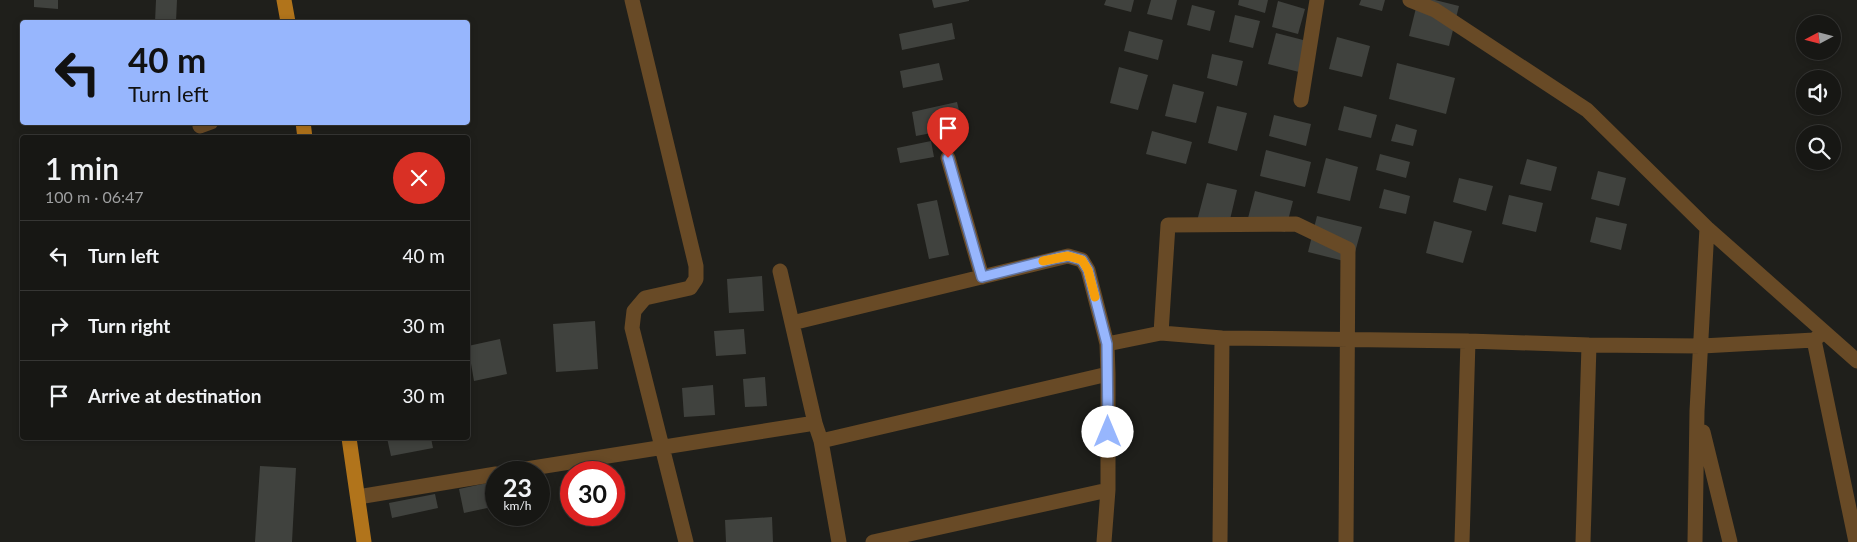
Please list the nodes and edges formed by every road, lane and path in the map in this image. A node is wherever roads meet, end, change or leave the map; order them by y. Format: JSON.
{"nodes":[{"id":1,"x":284,"y":0,"type":"edge"},
{"id":2,"x":632,"y":0,"type":"edge"},
{"id":3,"x":1317,"y":0,"type":"edge"},
{"id":4,"x":1410,"y":0,"type":"edge"},
{"id":5,"x":288,"y":20,"type":"edge"},
{"id":6,"x":1301,"y":100,"type":"dead end"},
{"id":7,"x":948,"y":158,"type":"dead end"},
{"id":8,"x":1707,"y":228,"type":"junction"},
{"id":9,"x":780,"y":271,"type":"dead end"},
{"id":10,"x":982,"y":277,"type":"junction"},
{"id":11,"x":792,"y":323,"type":"junction"},
{"id":12,"x":1161,"y":332,"type":"junction"},
{"id":13,"x":1819,"y":336,"type":"junction"},
{"id":14,"x":1222,"y":338,"type":"junction"},
{"id":15,"x":1347,"y":339,"type":"junction"},
{"id":16,"x":1468,"y":341,"type":"junction"},
{"id":17,"x":1107,"y":344,"type":"junction"},
{"id":18,"x":1589,"y":345,"type":"junction"},
{"id":19,"x":1702,"y":346,"type":"junction"},
{"id":20,"x":1857,"y":361,"type":"edge"},
{"id":21,"x":1108,"y":374,"type":"junction"},
{"id":22,"x":1697,"y":411,"type":"junction"},
{"id":23,"x":815,"y":423,"type":"junction"},
{"id":24,"x":349,"y":440,"type":"edge"},
{"id":25,"x":821,"y":441,"type":"junction"},
{"id":26,"x":662,"y":448,"type":"junction"},
{"id":27,"x":550,"y":465,"type":"edge"},
{"id":28,"x":485,"y":476,"type":"edge"},
{"id":29,"x":1108,"y":490,"type":"junction"},
{"id":30,"x":358,"y":497,"type":"junction"},
{"id":31,"x":364,"y":542,"type":"edge"},
{"id":32,"x":686,"y":542,"type":"edge"},
{"id":33,"x":839,"y":542,"type":"edge"},
{"id":34,"x":873,"y":542,"type":"edge"},
{"id":35,"x":1104,"y":542,"type":"edge"},
{"id":36,"x":1220,"y":542,"type":"edge"},
{"id":37,"x":1346,"y":542,"type":"edge"},
{"id":38,"x":1462,"y":542,"type":"edge"},
{"id":39,"x":1583,"y":542,"type":"edge"},
{"id":40,"x":1695,"y":542,"type":"edge"},
{"id":41,"x":1730,"y":542,"type":"edge"},
{"id":42,"x":1856,"y":542,"type":"edge"}],
"edges":[{"from":1,"to":5,"type":"main road"},
{"from":2,"to":26,"type":"street"},
{"from":3,"to":6,"type":"street"},
{"from":4,"to":8,"type":"street"},
{"from":7,"to":10,"type":"street"},
{"from":8,"to":13,"type":"street"},
{"from":8,"to":19,"type":"street"},
{"from":9,"to":11,"type":"street"},
{"from":10,"to":11,"type":"street"},
{"from":10,"to":17,"type":"street"},
{"from":11,"to":23,"type":"street"},
{"from":12,"to":14,"type":"street"},
{"from":12,"to":15,"type":"street"},
{"from":12,"to":17,"type":"street"},
{"from":13,"to":19,"type":"street"},
{"from":13,"to":20,"type":"street"},
{"from":13,"to":42,"type":"street"},
{"from":14,"to":15,"type":"street"},
{"from":14,"to":36,"type":"street"},
{"from":15,"to":16,"type":"street"},
{"from":15,"to":37,"type":"street"},
{"from":16,"to":18,"type":"street"},
{"from":16,"to":38,"type":"street"},
{"from":17,"to":21,"type":"street"},
{"from":18,"to":19,"type":"street"},
{"from":18,"to":39,"type":"street"},
{"from":19,"to":22,"type":"street"},
{"from":21,"to":25,"type":"street"},
{"from":21,"to":29,"type":"street"},
{"from":22,"to":40,"type":"street"},
{"from":22,"to":41,"type":"street"},
{"from":23,"to":25,"type":"street"},
{"from":23,"to":26,"type":"street"},
{"from":24,"to":30,"type":"main road"},
{"from":25,"to":33,"type":"street"},
{"from":26,"to":27,"type":"street"},
{"from":26,"to":32,"type":"street"},
{"from":28,"to":30,"type":"street"},
{"from":29,"to":34,"type":"street"},
{"from":29,"to":35,"type":"street"},
{"from":30,"to":31,"type":"main road"}]}
